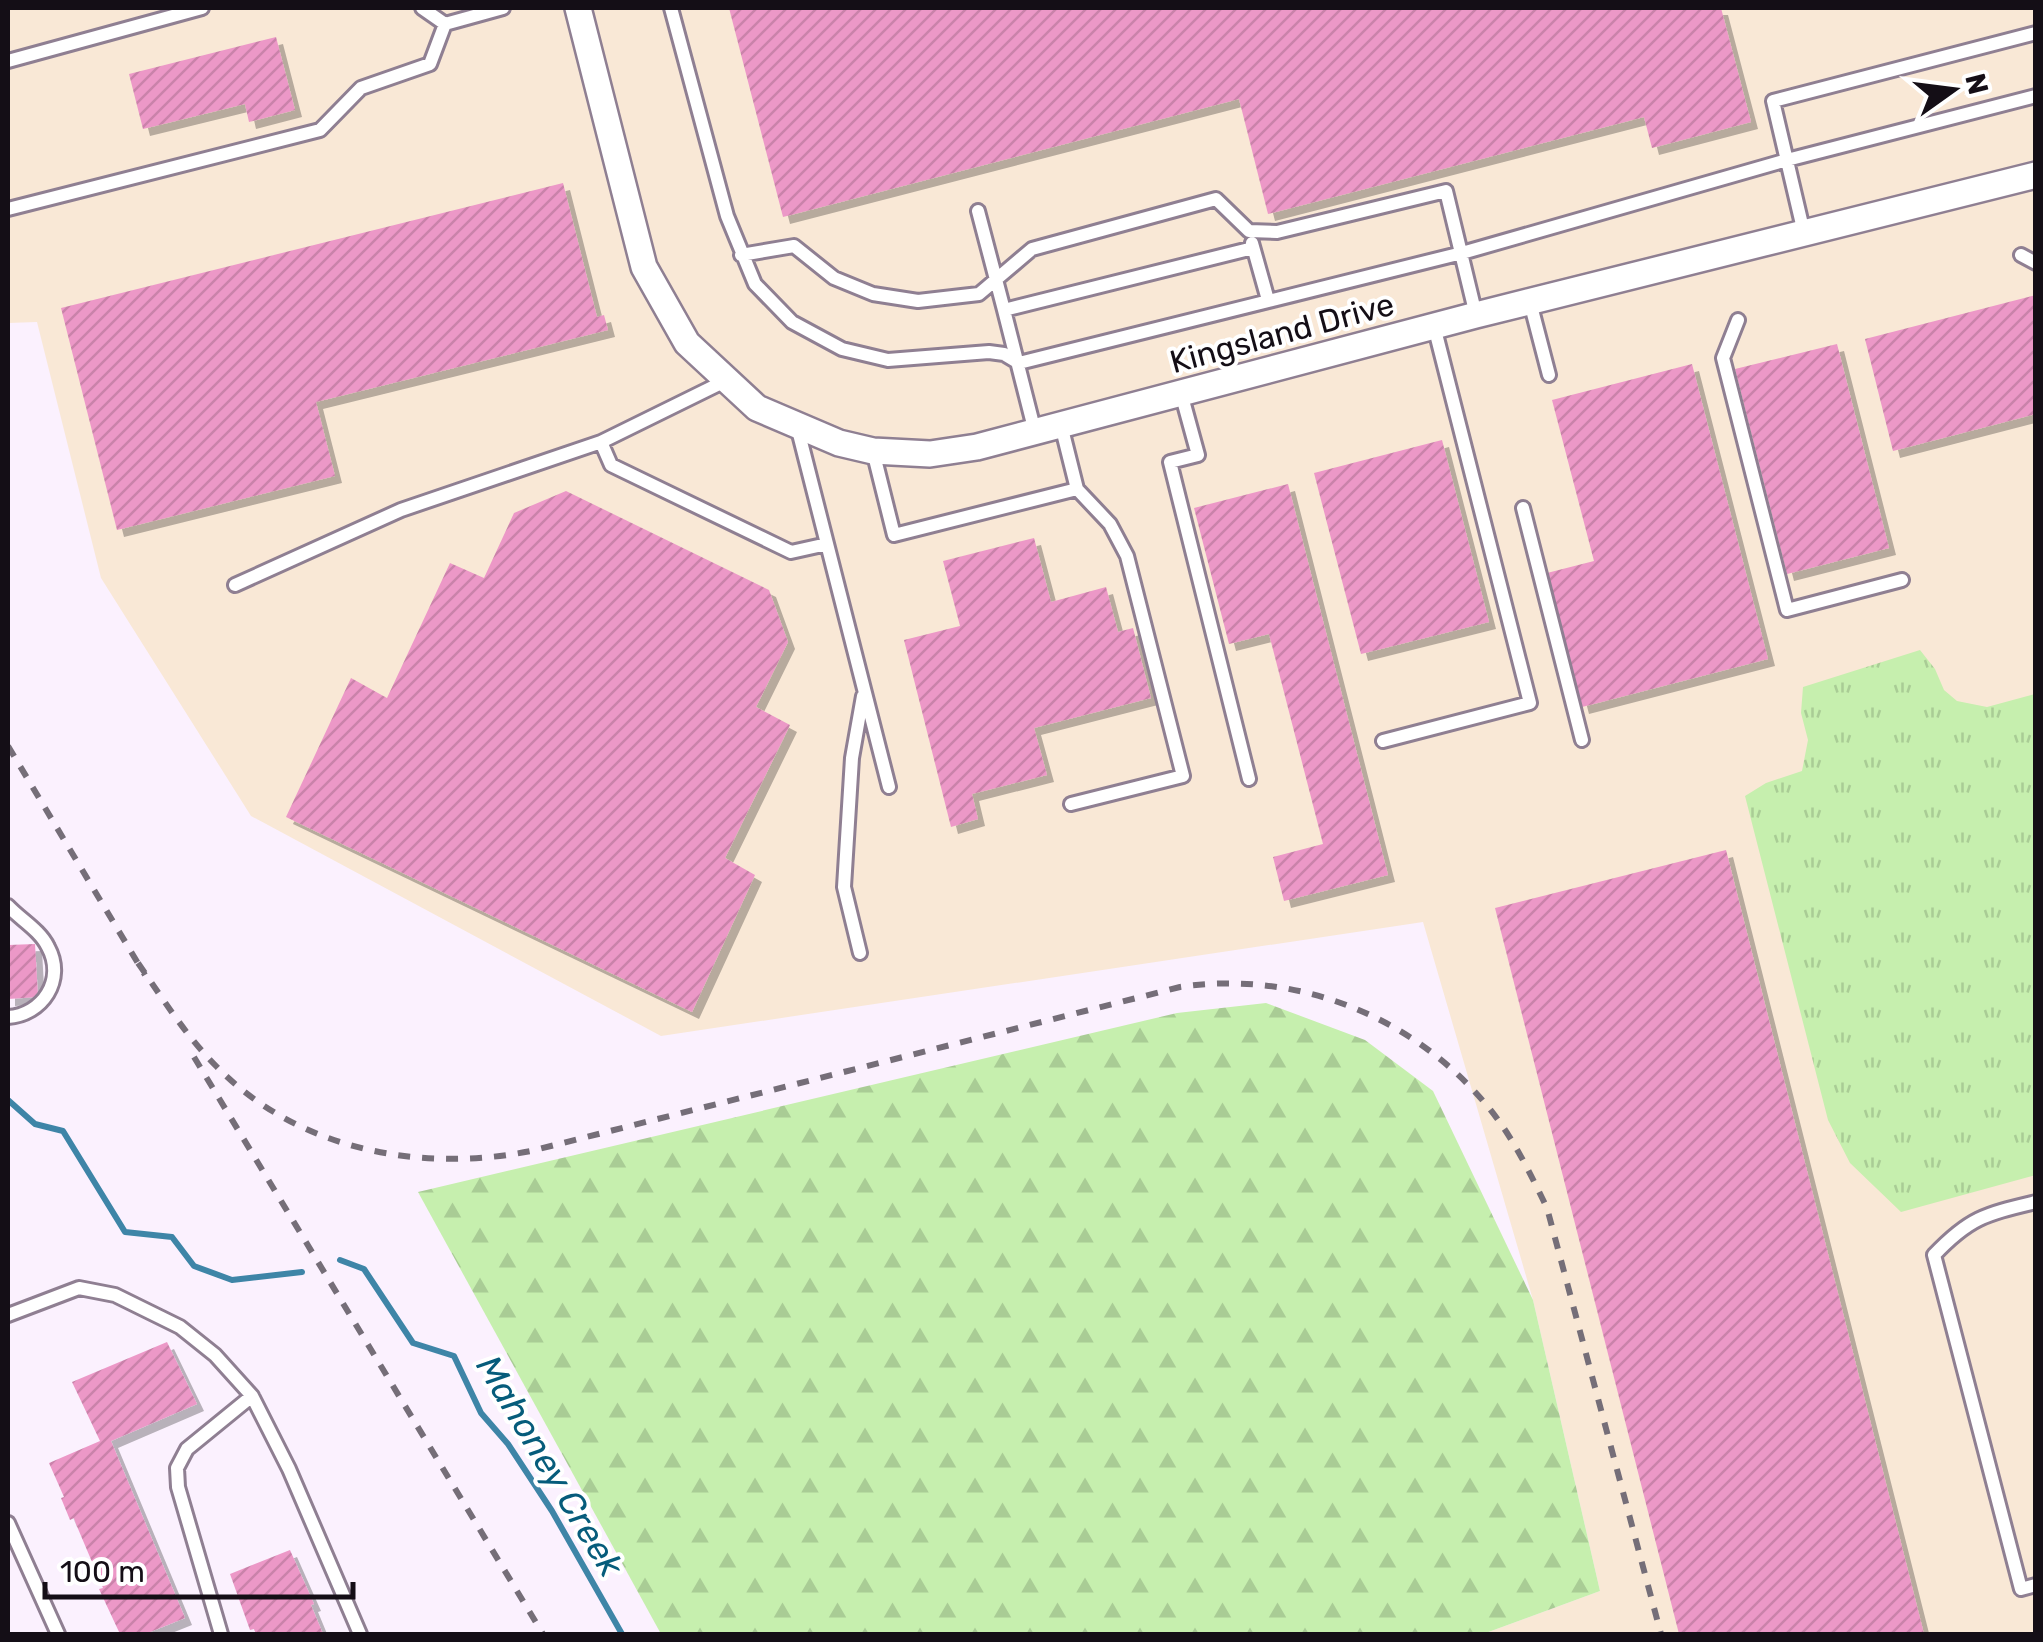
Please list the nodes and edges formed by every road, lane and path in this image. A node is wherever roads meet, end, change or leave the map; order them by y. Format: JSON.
{"nodes":[{"id":1,"x":202,"y":8,"type":"edge"},
{"id":2,"x":422,"y":8,"type":"edge"},
{"id":3,"x":503,"y":8,"type":"edge"},
{"id":4,"x":578,"y":8,"type":"edge"},
{"id":5,"x":670,"y":8,"type":"edge"},
{"id":6,"x":445,"y":24,"type":"junction"},
{"id":7,"x":2036,"y":33,"type":"edge"},
{"id":8,"x":8,"y":61,"type":"edge"},
{"id":9,"x":2036,"y":96,"type":"edge"},
{"id":10,"x":1787,"y":160,"type":"junction"},
{"id":11,"x":2036,"y":175,"type":"edge"},
{"id":12,"x":8,"y":209,"type":"edge"},
{"id":13,"x":978,"y":211,"type":"dead end"},
{"id":14,"x":1249,"y":231,"type":"junction"},
{"id":15,"x":1804,"y":235,"type":"junction"},
{"id":16,"x":1253,"y":248,"type":"junction"},
{"id":17,"x":1462,"y":253,"type":"junction"},
{"id":18,"x":2021,"y":254,"type":"dead end"},
{"id":19,"x":741,"y":255,"type":"junction"},
{"id":20,"x":2036,"y":263,"type":"edge"},
{"id":21,"x":997,"y":282,"type":"junction"},
{"id":22,"x":1268,"y":300,"type":"junction"},
{"id":23,"x":1530,"y":302,"type":"junction"},
{"id":24,"x":1004,"y":310,"type":"junction"},
{"id":25,"x":1476,"y":315,"type":"junction"},
{"id":26,"x":1738,"y":320,"type":"dead end"},
{"id":27,"x":1434,"y":326,"type":"junction"},
{"id":28,"x":1019,"y":363,"type":"junction"},
{"id":29,"x":1550,"y":375,"type":"dead end"},
{"id":30,"x":727,"y":380,"type":"junction"},
{"id":31,"x":1181,"y":394,"type":"junction"},
{"id":32,"x":1061,"y":425,"type":"junction"},
{"id":33,"x":797,"y":426,"type":"junction"},
{"id":34,"x":1035,"y":432,"type":"junction"},
{"id":35,"x":600,"y":442,"type":"junction"},
{"id":36,"x":872,"y":451,"type":"junction"},
{"id":37,"x":1077,"y":489,"type":"junction"},
{"id":38,"x":1524,"y":508,"type":"dead end"},
{"id":39,"x":827,"y":544,"type":"junction"},
{"id":40,"x":1902,"y":580,"type":"dead end"},
{"id":41,"x":235,"y":584,"type":"dead end"},
{"id":42,"x":864,"y":688,"type":"junction"},
{"id":43,"x":1582,"y":740,"type":"dead end"},
{"id":44,"x":1383,"y":741,"type":"dead end"},
{"id":45,"x":1249,"y":779,"type":"dead end"},
{"id":46,"x":889,"y":787,"type":"dead end"},
{"id":47,"x":1071,"y":804,"type":"dead end"},
{"id":48,"x":8,"y":906,"type":"edge"},
{"id":49,"x":860,"y":952,"type":"dead end"},
{"id":50,"x":8,"y":1017,"type":"edge"},
{"id":51,"x":2036,"y":1202,"type":"edge"},
{"id":52,"x":8,"y":1315,"type":"edge"},
{"id":53,"x":252,"y":1396,"type":"junction"},
{"id":54,"x":8,"y":1524,"type":"edge"},
{"id":55,"x":2036,"y":1585,"type":"edge"},
{"id":56,"x":58,"y":1634,"type":"edge"},
{"id":57,"x":221,"y":1634,"type":"edge"},
{"id":58,"x":360,"y":1634,"type":"edge"}],
"edges":[{"from":1,"to":8,"type":"lane"},
{"from":2,"to":6,"type":"lane"},
{"from":3,"to":6,"type":"lane"},
{"from":4,"to":30,"type":"street","name":"Kingsland Drive"},
{"from":5,"to":19,"type":"lane"},
{"from":6,"to":12,"type":"lane"},
{"from":7,"to":10,"type":"lane"},
{"from":9,"to":10,"type":"lane"},
{"from":10,"to":15,"type":"lane"},
{"from":10,"to":17,"type":"lane"},
{"from":11,"to":15,"type":"street","name":"Kingsland Drive"},
{"from":13,"to":21,"type":"lane"},
{"from":14,"to":16,"type":"lane"},
{"from":14,"to":17,"type":"lane"},
{"from":14,"to":21,"type":"lane"},
{"from":15,"to":23,"type":"street","name":"Kingsland Drive"},
{"from":16,"to":22,"type":"lane"},
{"from":16,"to":24,"type":"lane"},
{"from":17,"to":22,"type":"lane"},
{"from":17,"to":25,"type":"lane"},
{"from":18,"to":20,"type":"lane"},
{"from":19,"to":21,"type":"lane"},
{"from":19,"to":28,"type":"lane"},
{"from":21,"to":24,"type":"lane"},
{"from":22,"to":28,"type":"lane"},
{"from":23,"to":25,"type":"street","name":"Kingsland Drive"},
{"from":23,"to":29,"type":"lane"},
{"from":24,"to":28,"type":"lane"},
{"from":25,"to":27,"type":"street","name":"Kingsland Drive"},
{"from":26,"to":40,"type":"lane"},
{"from":27,"to":31,"type":"street","name":"Kingsland Drive"},
{"from":27,"to":44,"type":"lane"},
{"from":28,"to":34,"type":"lane"},
{"from":30,"to":33,"type":"street","name":"Kingsland Drive"},
{"from":30,"to":35,"type":"lane"},
{"from":31,"to":32,"type":"street","name":"Kingsland Drive"},
{"from":31,"to":45,"type":"lane"},
{"from":32,"to":34,"type":"street","name":"Kingsland Drive"},
{"from":32,"to":37,"type":"lane"},
{"from":33,"to":36,"type":"street","name":"Kingsland Drive"},
{"from":33,"to":39,"type":"lane"},
{"from":34,"to":36,"type":"street","name":"Kingsland Drive"},
{"from":35,"to":39,"type":"lane"},
{"from":35,"to":41,"type":"lane"},
{"from":36,"to":37,"type":"lane"},
{"from":37,"to":47,"type":"lane"},
{"from":38,"to":43,"type":"lane"},
{"from":39,"to":42,"type":"lane"},
{"from":42,"to":46,"type":"lane"},
{"from":42,"to":49,"type":"lane"},
{"from":48,"to":50,"type":"lane"},
{"from":51,"to":55,"type":"lane"},
{"from":52,"to":53,"type":"lane"},
{"from":53,"to":57,"type":"lane"},
{"from":53,"to":58,"type":"lane"},
{"from":54,"to":56,"type":"lane"}]}
